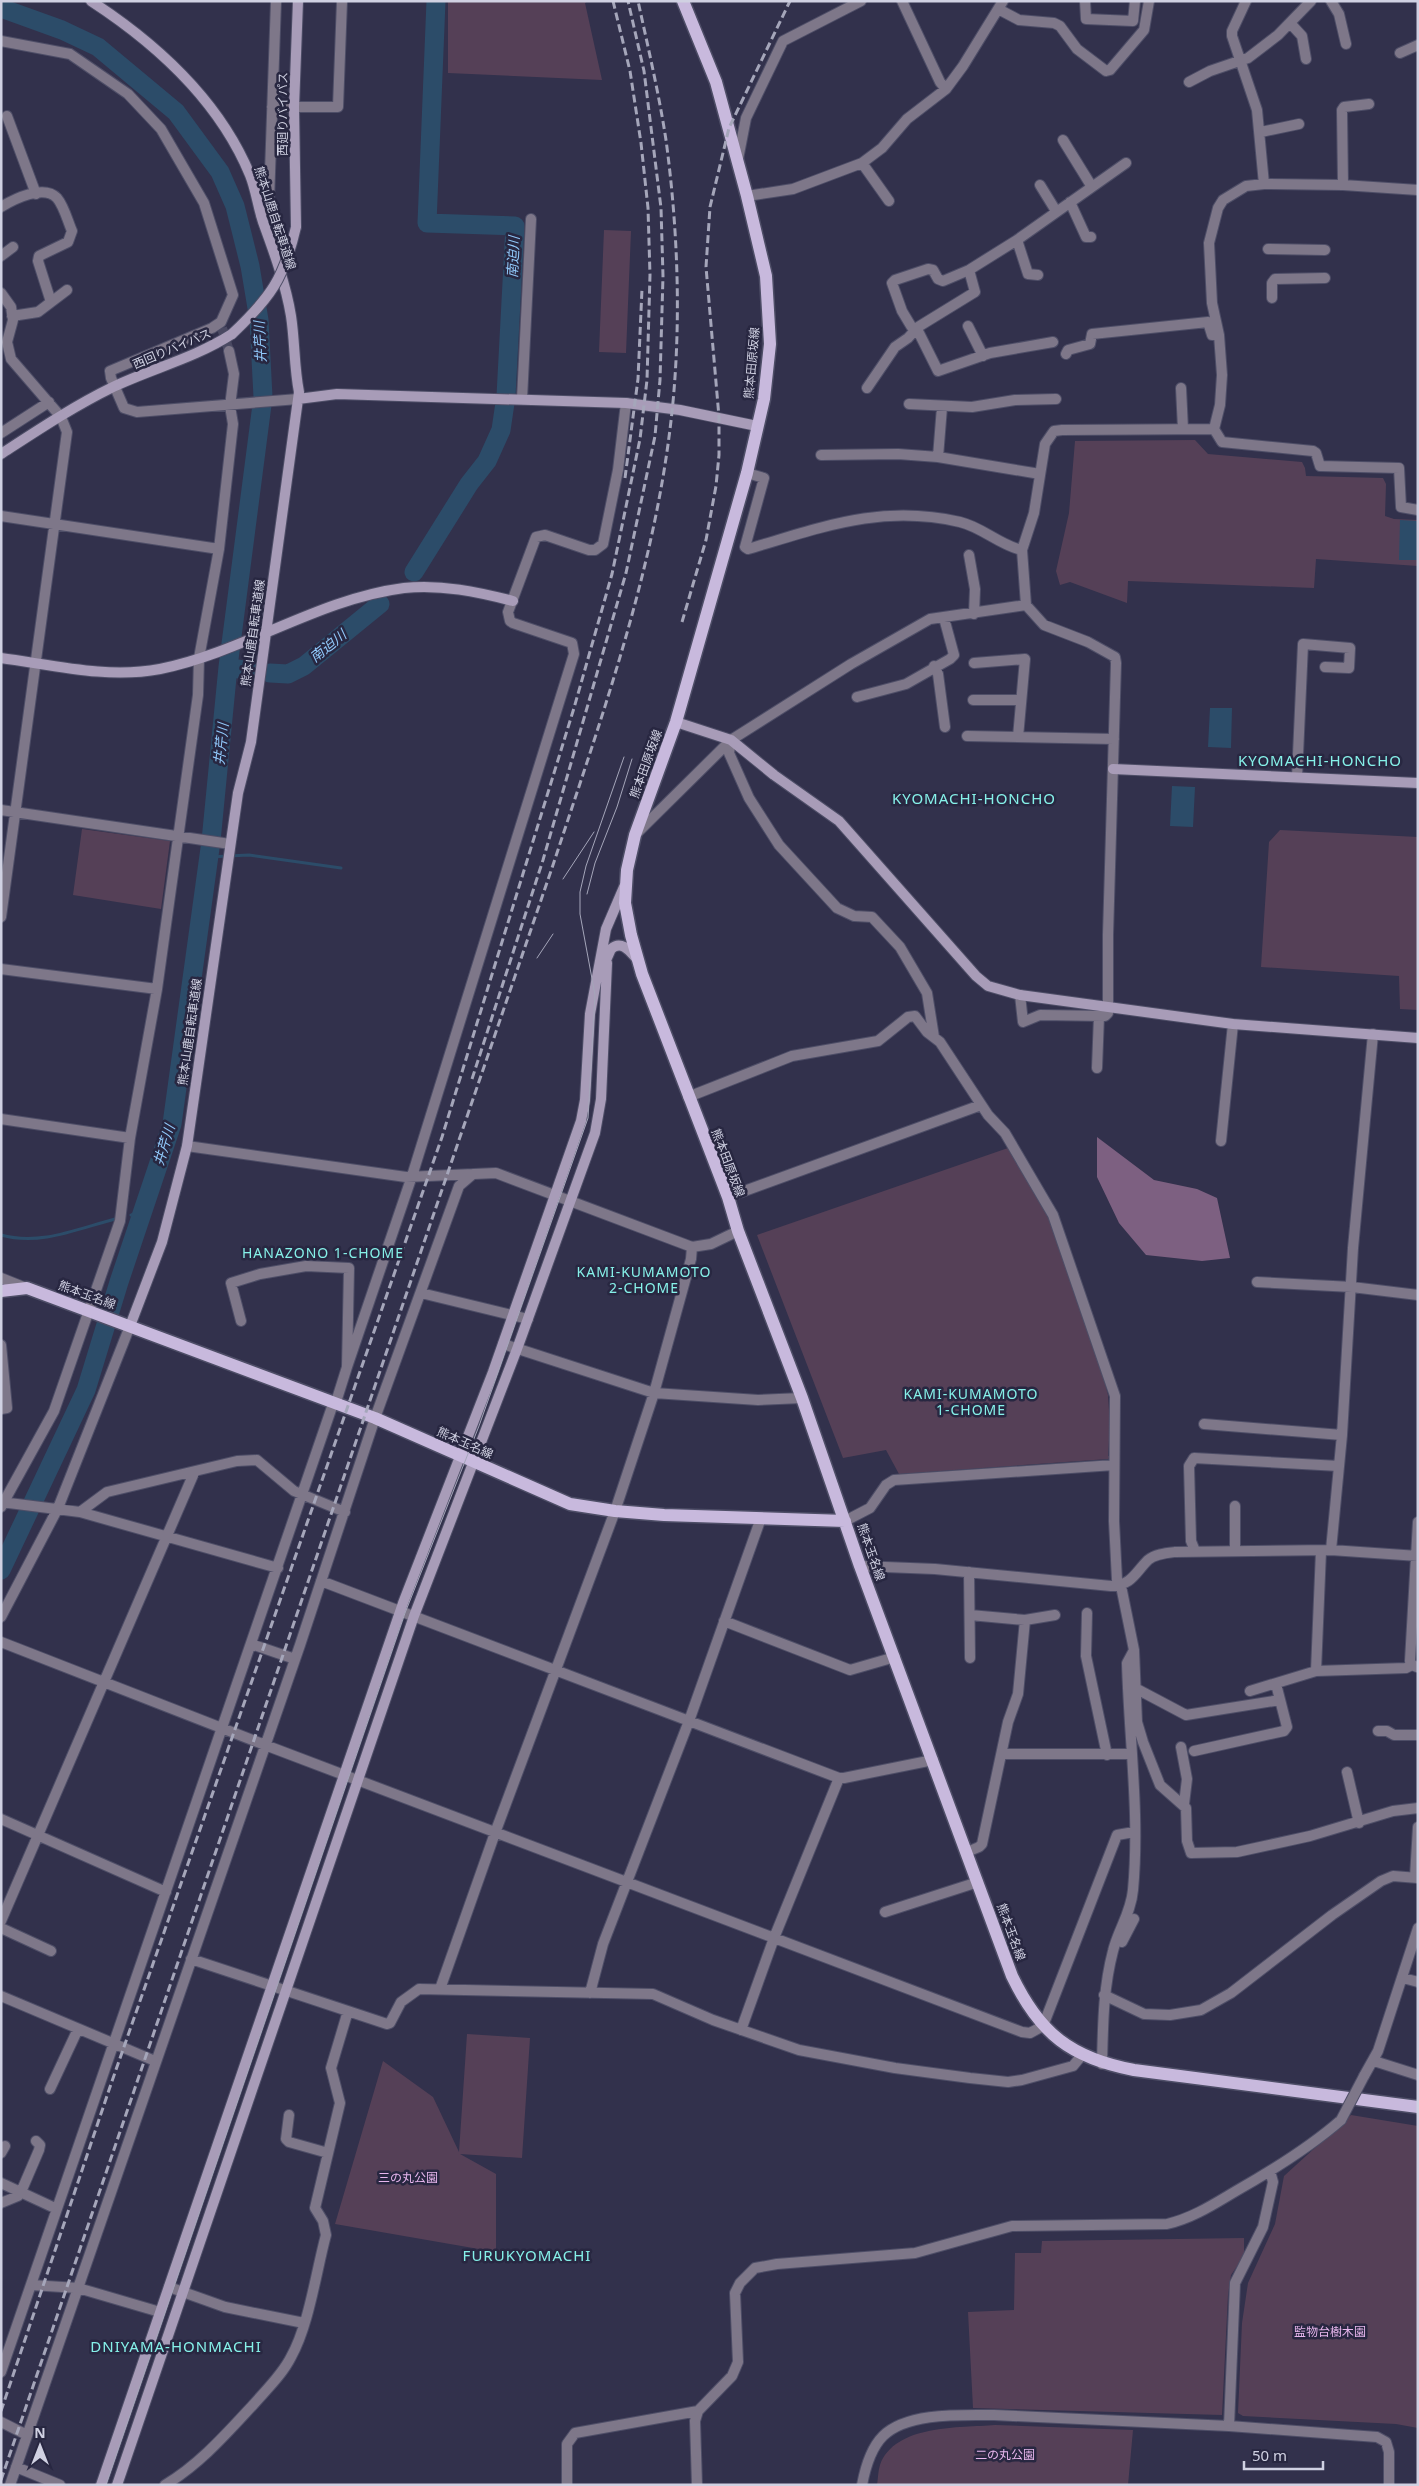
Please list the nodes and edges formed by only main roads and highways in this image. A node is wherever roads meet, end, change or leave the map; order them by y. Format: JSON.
{"nodes":[{"id":1,"x":682,"y":1,"type":"edge"},
{"id":2,"x":1,"y":1291,"type":"edge"},
{"id":3,"x":845,"y":1521,"type":"junction"},
{"id":4,"x":1418,"y":2106,"type":"edge"}],
"edges":[{"from":1,"to":3,"type":"main road","name":"熊本田原坂線"},
{"from":2,"to":3,"type":"main road","name":"熊本玉名線"},
{"from":3,"to":4,"type":"main road","name":"熊本玉名線"}]}
